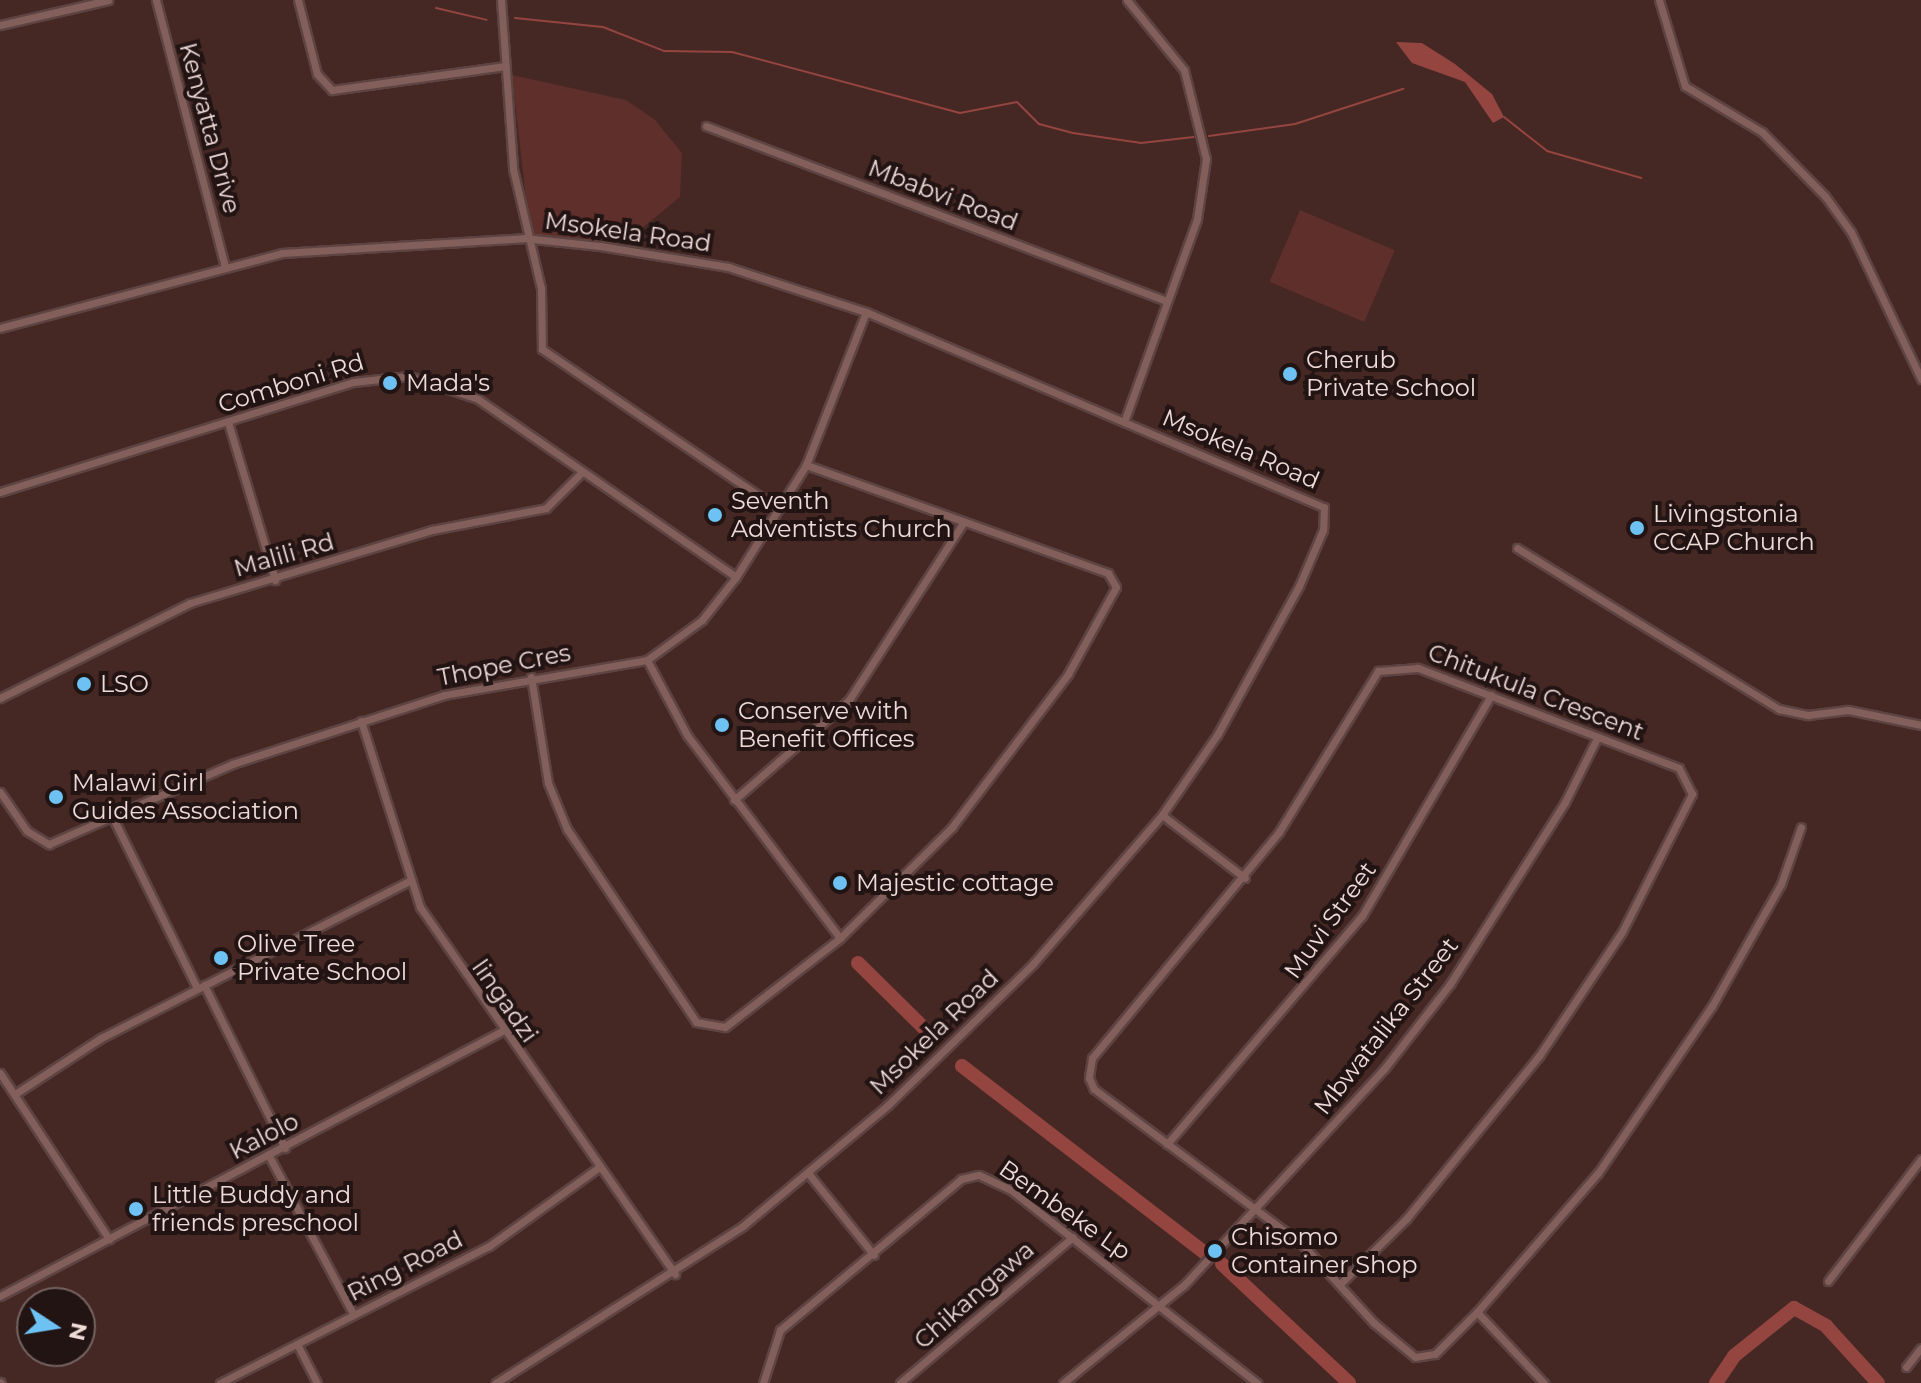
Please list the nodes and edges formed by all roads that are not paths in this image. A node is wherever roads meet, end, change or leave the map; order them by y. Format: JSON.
{"nodes":[{"id":1,"x":108,"y":0,"type":"edge"},
{"id":2,"x":156,"y":0,"type":"edge"},
{"id":3,"x":298,"y":0,"type":"edge"},
{"id":4,"x":501,"y":0,"type":"edge"},
{"id":5,"x":1127,"y":0,"type":"edge"},
{"id":6,"x":1659,"y":0,"type":"edge"},
{"id":7,"x":0,"y":25,"type":"edge"},
{"id":8,"x":505,"y":66,"type":"junction"},
{"id":9,"x":706,"y":126,"type":"dead end"},
{"id":10,"x":524,"y":238,"type":"junction"},
{"id":11,"x":225,"y":267,"type":"junction"},
{"id":12,"x":1166,"y":301,"type":"junction"},
{"id":13,"x":866,"y":312,"type":"junction"},
{"id":14,"x":0,"y":328,"type":"edge"},
{"id":15,"x":1921,"y":379,"type":"edge"},
{"id":16,"x":228,"y":422,"type":"junction"},
{"id":17,"x":1124,"y":422,"type":"junction"},
{"id":18,"x":806,"y":465,"type":"junction"},
{"id":19,"x":582,"y":472,"type":"junction"},
{"id":20,"x":0,"y":492,"type":"edge"},
{"id":21,"x":778,"y":509,"type":"junction"},
{"id":22,"x":963,"y":523,"type":"junction"},
{"id":23,"x":1517,"y":548,"type":"dead end"},
{"id":24,"x":736,"y":577,"type":"junction"},
{"id":25,"x":275,"y":580,"type":"junction"},
{"id":26,"x":647,"y":660,"type":"junction"},
{"id":27,"x":531,"y":677,"type":"junction"},
{"id":28,"x":1491,"y":695,"type":"junction"},
{"id":29,"x":0,"y":698,"type":"edge"},
{"id":30,"x":361,"y":721,"type":"junction"},
{"id":31,"x":1921,"y":725,"type":"edge"},
{"id":32,"x":1597,"y":738,"type":"junction"},
{"id":33,"x":0,"y":792,"type":"edge"},
{"id":34,"x":734,"y":800,"type":"junction"},
{"id":35,"x":1162,"y":815,"type":"junction"},
{"id":36,"x":112,"y":816,"type":"junction"},
{"id":37,"x":1801,"y":827,"type":"dead end"},
{"id":38,"x":1245,"y":878,"type":"junction"},
{"id":39,"x":409,"y":881,"type":"junction"},
{"id":40,"x":840,"y":938,"type":"junction"},
{"id":41,"x":201,"y":986,"type":"junction"},
{"id":42,"x":502,"y":1031,"type":"junction"},
{"id":43,"x":0,"y":1073,"type":"edge"},
{"id":44,"x":15,"y":1094,"type":"junction"},
{"id":45,"x":1167,"y":1144,"type":"junction"},
{"id":46,"x":285,"y":1148,"type":"junction"},
{"id":47,"x":269,"y":1156,"type":"junction"},
{"id":48,"x":1921,"y":1159,"type":"edge"},
{"id":49,"x":598,"y":1168,"type":"junction"},
{"id":50,"x":1912,"y":1171,"type":"junction"},
{"id":51,"x":808,"y":1173,"type":"junction"},
{"id":52,"x":1921,"y":1178,"type":"edge"},
{"id":53,"x":1260,"y":1210,"type":"junction"},
{"id":54,"x":1073,"y":1237,"type":"junction"},
{"id":55,"x":109,"y":1239,"type":"junction"},
{"id":56,"x":874,"y":1255,"type":"junction"},
{"id":57,"x":675,"y":1274,"type":"junction"},
{"id":58,"x":1828,"y":1281,"type":"dead end"},
{"id":59,"x":1340,"y":1284,"type":"junction"},
{"id":60,"x":0,"y":1296,"type":"edge"},
{"id":61,"x":1161,"y":1304,"type":"junction"},
{"id":62,"x":1477,"y":1312,"type":"junction"},
{"id":63,"x":354,"y":1315,"type":"junction"},
{"id":64,"x":297,"y":1344,"type":"junction"},
{"id":65,"x":1921,"y":1348,"type":"edge"},
{"id":66,"x":1906,"y":1367,"type":"dead end"},
{"id":67,"x":1249,"y":1375,"type":"junction"},
{"id":68,"x":220,"y":1383,"type":"edge"},
{"id":69,"x":317,"y":1383,"type":"edge"},
{"id":70,"x":496,"y":1383,"type":"edge"},
{"id":71,"x":763,"y":1383,"type":"edge"},
{"id":72,"x":900,"y":1383,"type":"edge"},
{"id":73,"x":1063,"y":1383,"type":"edge"},
{"id":74,"x":1241,"y":1383,"type":"edge"},
{"id":75,"x":1257,"y":1383,"type":"edge"},
{"id":76,"x":1544,"y":1383,"type":"edge"}],
"edges":[{"from":1,"to":7,"type":"street"},
{"from":2,"to":11,"type":"street","name":"Kenyatta Drive"},
{"from":3,"to":8,"type":"street"},
{"from":4,"to":8,"type":"street"},
{"from":5,"to":12,"type":"street"},
{"from":6,"to":15,"type":"street"},
{"from":8,"to":10,"type":"street"},
{"from":9,"to":12,"type":"street","name":"Mbabvi Road"},
{"from":10,"to":11,"type":"street","name":"Msokela Road"},
{"from":10,"to":13,"type":"street","name":"Msokela Road"},
{"from":10,"to":21,"type":"street"},
{"from":11,"to":14,"type":"street","name":"Msokela Road"},
{"from":12,"to":17,"type":"street"},
{"from":13,"to":17,"type":"street","name":"Msokela Road"},
{"from":13,"to":18,"type":"street","name":"Thope Cres"},
{"from":16,"to":19,"type":"street","name":"Comboni Rd"},
{"from":16,"to":20,"type":"street","name":"Comboni Rd"},
{"from":16,"to":25,"type":"street"},
{"from":17,"to":35,"type":"street","name":"Msokela Road"},
{"from":18,"to":21,"type":"street","name":"Thope Cres"},
{"from":18,"to":22,"type":"street"},
{"from":19,"to":24,"type":"street","name":"Comboni Rd"},
{"from":19,"to":25,"type":"street","name":"Malili Rd"},
{"from":21,"to":24,"type":"street","name":"Thope Cres"},
{"from":22,"to":34,"type":"street"},
{"from":22,"to":40,"type":"street"},
{"from":23,"to":31,"type":"street"},
{"from":24,"to":26,"type":"street","name":"Thope Cres"},
{"from":25,"to":29,"type":"street","name":"Malili Rd"},
{"from":26,"to":27,"type":"street","name":"Thope Cres"},
{"from":26,"to":34,"type":"street"},
{"from":27,"to":30,"type":"street","name":"Thope Cres"},
{"from":27,"to":40,"type":"street"},
{"from":28,"to":32,"type":"street","name":"Chitukula Crescent"},
{"from":28,"to":38,"type":"street","name":"Chitukula Crescent"},
{"from":28,"to":45,"type":"street","name":"Muvi Street"},
{"from":30,"to":36,"type":"street","name":"Thope Cres"},
{"from":30,"to":39,"type":"street","name":"lingadzi"},
{"from":32,"to":53,"type":"street","name":"Mbwatalika Street"},
{"from":32,"to":59,"type":"street","name":"Chitukula Crescent"},
{"from":33,"to":36,"type":"street","name":"Thope Cres"},
{"from":34,"to":40,"type":"street"},
{"from":35,"to":38,"type":"street"},
{"from":35,"to":51,"type":"street","name":"Msokela Road"},
{"from":36,"to":41,"type":"street"},
{"from":37,"to":62,"type":"street","name":"Chitukula Crescent"},
{"from":38,"to":45,"type":"street","name":"Chitukula Crescent"},
{"from":39,"to":41,"type":"street"},
{"from":39,"to":42,"type":"street","name":"lingadzi"},
{"from":41,"to":44,"type":"street"},
{"from":41,"to":46,"type":"street"},
{"from":42,"to":46,"type":"street","name":"Kalolo"},
{"from":42,"to":49,"type":"street","name":"lingadzi"},
{"from":43,"to":44,"type":"street"},
{"from":44,"to":55,"type":"street"},
{"from":45,"to":53,"type":"street","name":"Chitukula Crescent"},
{"from":46,"to":47,"type":"street","name":"Kalolo"},
{"from":47,"to":55,"type":"street","name":"Kalolo"},
{"from":47,"to":63,"type":"street"},
{"from":48,"to":50,"type":"street"},
{"from":49,"to":57,"type":"street","name":"lingadzi"},
{"from":49,"to":63,"type":"street","name":"Ring Road"},
{"from":50,"to":52,"type":"street"},
{"from":50,"to":58,"type":"street"},
{"from":51,"to":56,"type":"street"},
{"from":51,"to":57,"type":"street","name":"Msokela Road"},
{"from":53,"to":59,"type":"street","name":"Chitukula Crescent"},
{"from":53,"to":61,"type":"street","name":"Mbwatalika Street"},
{"from":54,"to":56,"type":"street","name":"Bembeke Lp"},
{"from":54,"to":61,"type":"street","name":"Bembeke Lp"},
{"from":54,"to":72,"type":"street","name":"Chikangawa"},
{"from":55,"to":60,"type":"street","name":"Kalolo"},
{"from":56,"to":71,"type":"street","name":"Bembeke Lp"},
{"from":57,"to":70,"type":"street","name":"Msokela Road"},
{"from":59,"to":62,"type":"street","name":"Chitukula Crescent"},
{"from":61,"to":67,"type":"street","name":"Bembeke Lp"},
{"from":61,"to":73,"type":"street","name":"Mbwatalika Street"},
{"from":62,"to":76,"type":"street"},
{"from":63,"to":64,"type":"street","name":"Ring Road"},
{"from":64,"to":68,"type":"street","name":"Ring Road"},
{"from":64,"to":69,"type":"street"},
{"from":65,"to":66,"type":"street"},
{"from":67,"to":74,"type":"street"},
{"from":67,"to":75,"type":"street","name":"Bembeke Lp"}]}
